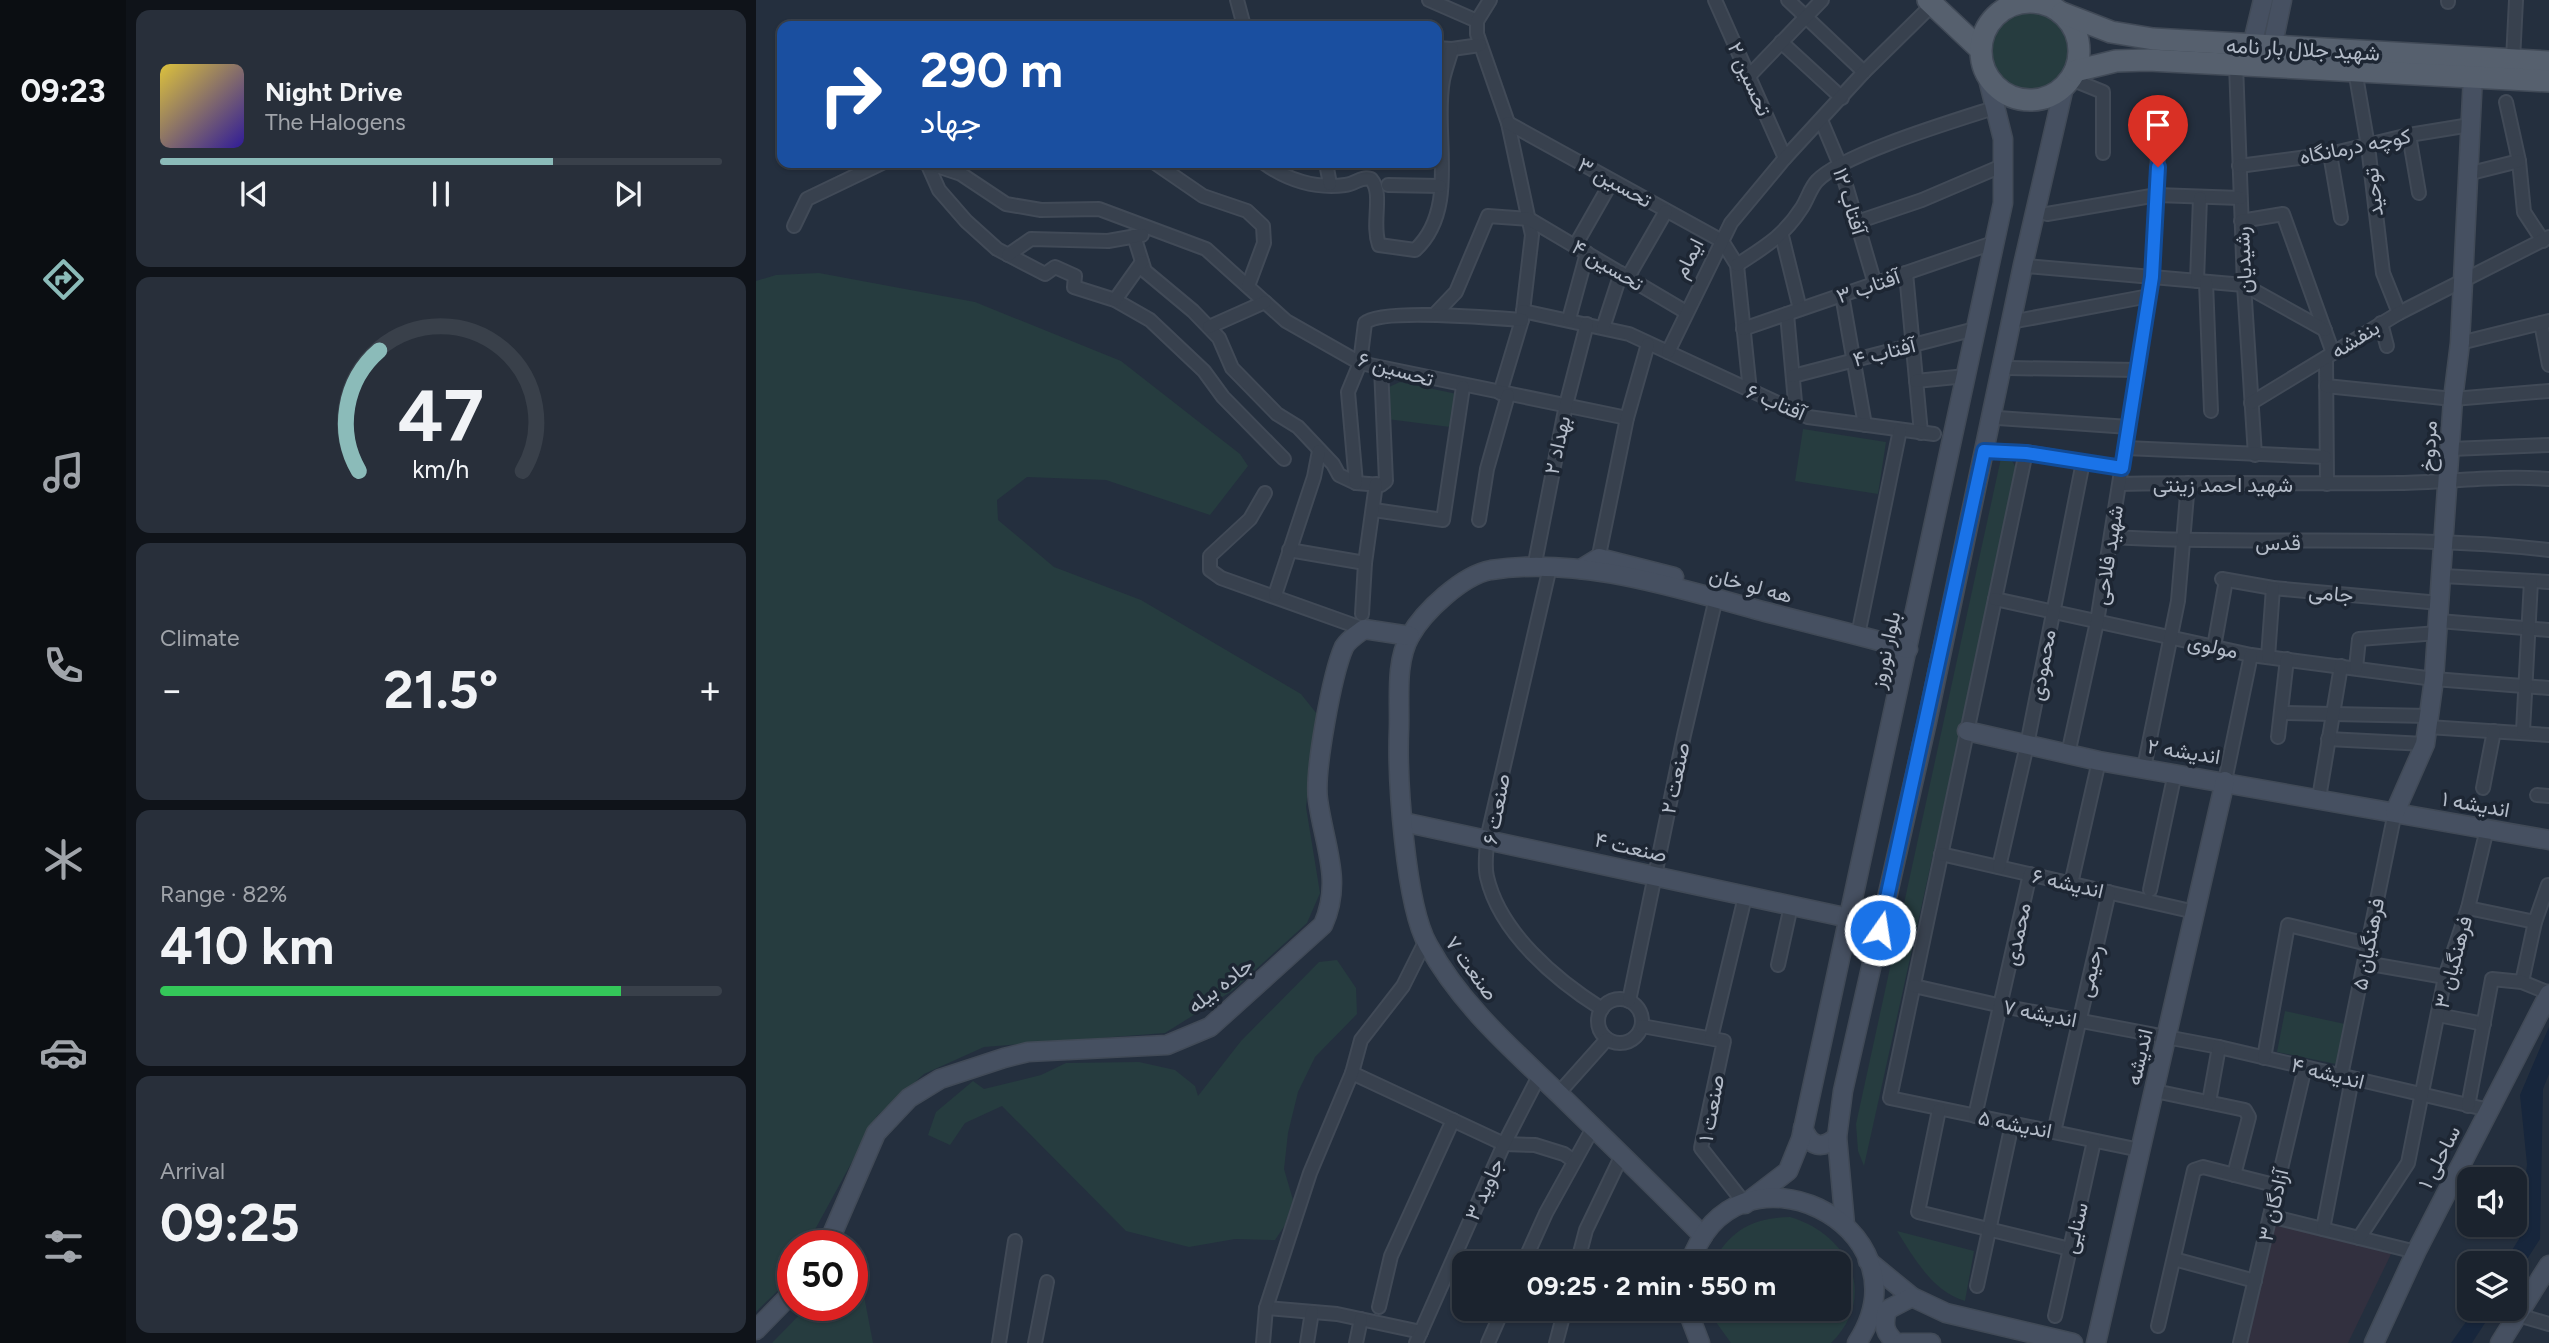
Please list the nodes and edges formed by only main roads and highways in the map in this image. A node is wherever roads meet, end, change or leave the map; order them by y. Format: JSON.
{"nodes":[{"id":1,"x":2017,"y":1,"type":"edge"},
{"id":2,"x":1931,"y":2,"type":"edge"},
{"id":3,"x":2062,"y":13,"type":"junction"},
{"id":4,"x":2117,"y":33,"type":"junction"},
{"id":5,"x":1980,"y":48,"type":"junction"},
{"id":6,"x":2116,"y":61,"type":"junction"},
{"id":7,"x":2549,"y":62,"type":"edge"},
{"id":8,"x":2070,"y":79,"type":"junction"},
{"id":9,"x":2549,"y":81,"type":"edge"}],
"edges":[{"from":1,"to":3,"type":"main road"},
{"from":1,"to":5,"type":"main road"},
{"from":2,"to":5,"type":"main road"},
{"from":3,"to":4,"type":"main road","name":"شهید جلال بار نامه"},
{"from":3,"to":8,"type":"main road"},
{"from":4,"to":6,"type":"main road"},
{"from":4,"to":7,"type":"main road","name":"شهید جلال بار نامه"},
{"from":5,"to":8,"type":"main road"},
{"from":6,"to":8,"type":"main road","name":"شهید جلال بار نامه"},
{"from":6,"to":9,"type":"main road","name":"شهید جلال بار نامه"}]}
